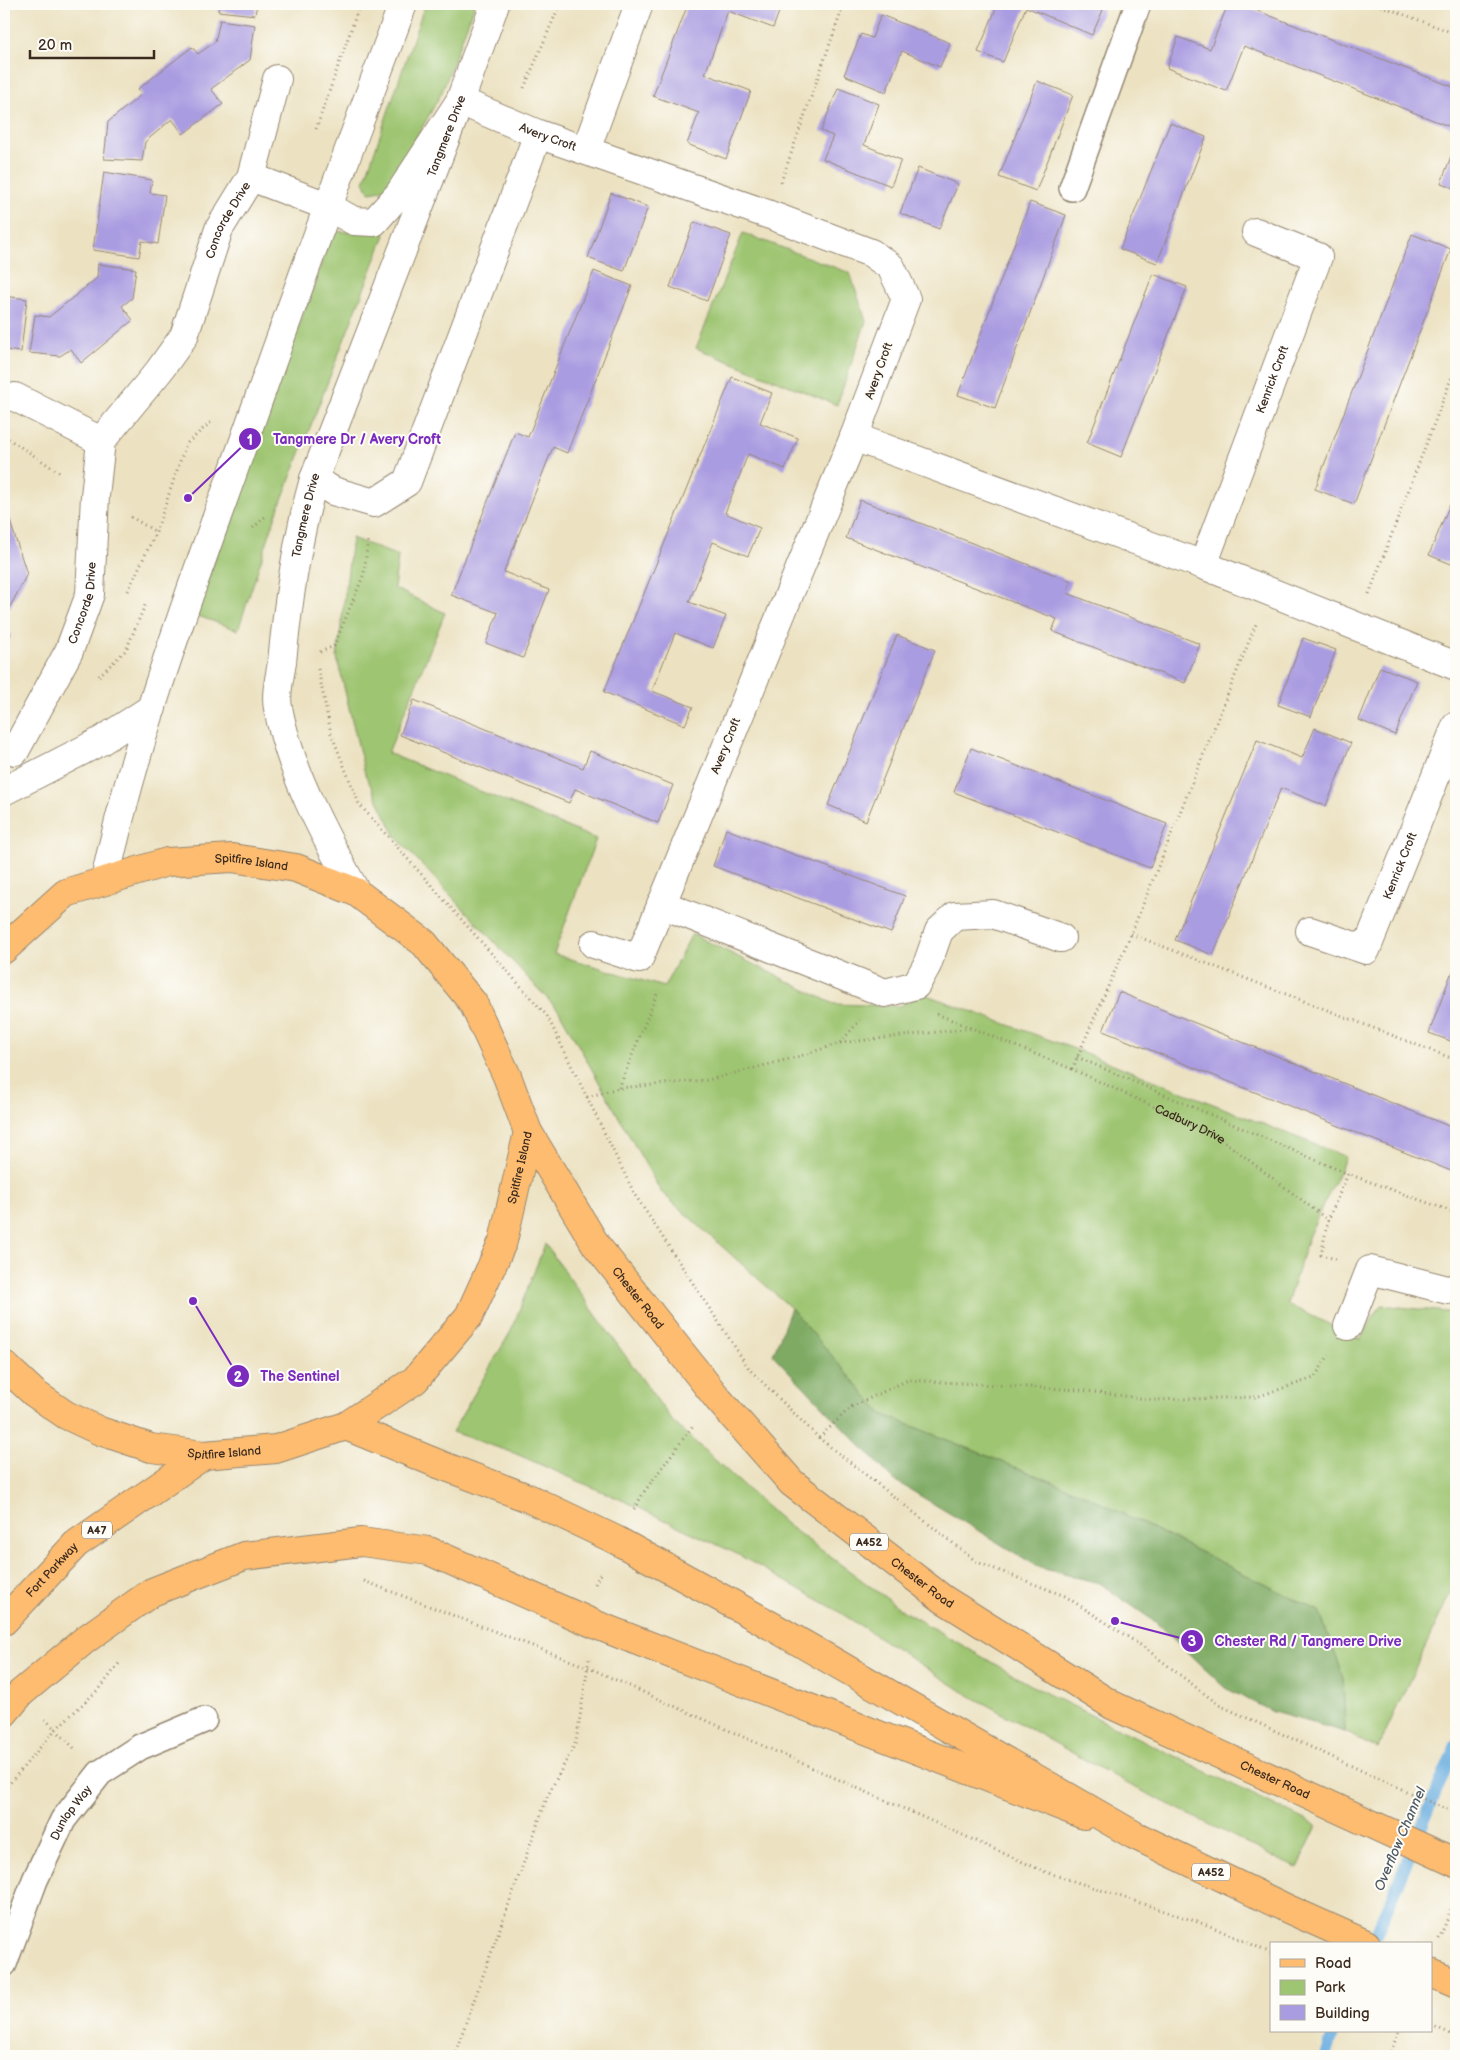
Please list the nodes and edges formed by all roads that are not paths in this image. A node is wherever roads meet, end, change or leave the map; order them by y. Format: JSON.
{"nodes":[{"id":1,"x":403,"y":4,"type":"edge"},
{"id":2,"x":494,"y":4,"type":"edge"},
{"id":3,"x":639,"y":4,"type":"edge"},
{"id":4,"x":1138,"y":4,"type":"edge"},
{"id":5,"x":277,"y":79,"type":"dead end"},
{"id":6,"x":460,"y":101,"type":"junction"},
{"id":7,"x":538,"y":134,"type":"junction"},
{"id":8,"x":586,"y":150,"type":"junction"},
{"id":9,"x":251,"y":177,"type":"junction"},
{"id":10,"x":1072,"y":188,"type":"dead end"},
{"id":11,"x":327,"y":206,"type":"junction"},
{"id":12,"x":1256,"y":232,"type":"dead end"},
{"id":13,"x":15,"y":397,"type":"dead end"},
{"id":14,"x":854,"y":437,"type":"junction"},
{"id":15,"x":101,"y":441,"type":"junction"},
{"id":16,"x":314,"y":479,"type":"junction"},
{"id":17,"x":1203,"y":565,"type":"junction"},
{"id":18,"x":1456,"y":666,"type":"edge"},
{"id":19,"x":152,"y":708,"type":"junction"},
{"id":20,"x":1456,"y":726,"type":"edge"},
{"id":21,"x":14,"y":751,"type":"dead end"},
{"id":22,"x":4,"y":791,"type":"edge"},
{"id":23,"x":105,"y":880,"type":"junction"},
{"id":24,"x":356,"y":892,"type":"junction"},
{"id":25,"x":661,"y":904,"type":"junction"},
{"id":26,"x":1310,"y":931,"type":"dead end"},
{"id":27,"x":1061,"y":938,"type":"dead end"},
{"id":28,"x":8,"y":939,"type":"edge"},
{"id":29,"x":594,"y":944,"type":"dead end"},
{"id":30,"x":528,"y":1132,"type":"junction"},
{"id":31,"x":1456,"y":1288,"type":"edge"},
{"id":32,"x":1348,"y":1326,"type":"road end"},
{"id":33,"x":4,"y":1365,"type":"edge"},
{"id":34,"x":346,"y":1426,"type":"junction"},
{"id":35,"x":204,"y":1455,"type":"junction"},
{"id":36,"x":4,"y":1621,"type":"edge"},
{"id":37,"x":4,"y":1714,"type":"edge"},
{"id":38,"x":204,"y":1720,"type":"dead end"},
{"id":39,"x":1134,"y":1835,"type":"junction"},
{"id":40,"x":1456,"y":1863,"type":"edge"},
{"id":41,"x":1362,"y":1942,"type":"edge"},
{"id":42,"x":4,"y":1964,"type":"edge"},
{"id":43,"x":1432,"y":1973,"type":"edge"},
{"id":44,"x":1456,"y":1984,"type":"edge"}],
"edges":[{"from":1,"to":11,"type":"street"},
{"from":2,"to":6,"type":"street","name":"Tangmere Drive"},
{"from":3,"to":8,"type":"street"},
{"from":4,"to":10,"type":"lane"},
{"from":5,"to":9,"type":"street","name":"Concorde Drive"},
{"from":6,"to":7,"type":"street","name":"Avery Croft"},
{"from":6,"to":11,"type":"street","name":"Concorde Drive"},
{"from":6,"to":16,"type":"street","name":"Tangmere Drive"},
{"from":7,"to":8,"type":"street","name":"Avery Croft"},
{"from":7,"to":16,"type":"street"},
{"from":8,"to":14,"type":"street","name":"Avery Croft"},
{"from":9,"to":11,"type":"street","name":"Concorde Drive"},
{"from":9,"to":15,"type":"street","name":"Concorde Drive"},
{"from":11,"to":19,"type":"street"},
{"from":12,"to":17,"type":"street","name":"Kenrick Croft"},
{"from":13,"to":15,"type":"street"},
{"from":14,"to":17,"type":"street"},
{"from":14,"to":25,"type":"street","name":"Avery Croft"},
{"from":15,"to":21,"type":"street","name":"Concorde Drive"},
{"from":16,"to":24,"type":"street","name":"Tangmere Drive"},
{"from":17,"to":18,"type":"street"},
{"from":19,"to":22,"type":"street"},
{"from":19,"to":23,"type":"street"},
{"from":20,"to":26,"type":"street","name":"Kenrick Croft"},
{"from":23,"to":24,"type":"main road","name":"Spitfire Island"},
{"from":23,"to":28,"type":"main road","name":"Spitfire Island"},
{"from":24,"to":30,"type":"main road","name":"Spitfire Island"},
{"from":25,"to":27,"type":"street"},
{"from":25,"to":29,"type":"street","name":"Avery Croft"},
{"from":30,"to":34,"type":"main road","name":"Spitfire Island"},
{"from":30,"to":40,"type":"main road","name":"Chester Road","number":"A452"},
{"from":31,"to":32,"type":"street"},
{"from":33,"to":35,"type":"main road","name":"Spitfire Island"},
{"from":34,"to":35,"type":"main road","name":"Spitfire Island"},
{"from":34,"to":39,"type":"main road","number":"A452"},
{"from":35,"to":36,"type":"main road","name":"Fort Parkway","number":"A47"},
{"from":37,"to":39,"type":"main road"},
{"from":38,"to":42,"type":"lane","name":"Dunlop Way"},
{"from":39,"to":41,"type":"main road","number":"A452"},
{"from":43,"to":44,"type":"main road"}]}
